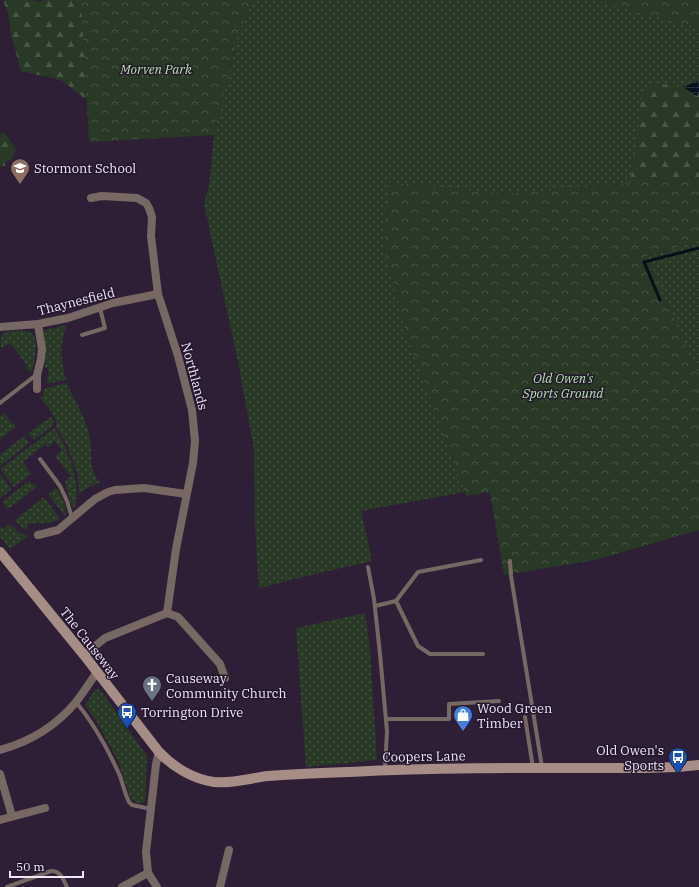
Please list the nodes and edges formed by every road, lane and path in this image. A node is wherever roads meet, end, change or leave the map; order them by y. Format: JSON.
{"nodes":[{"id":1,"x":91,"y":198,"type":"dead end"},
{"id":2,"x":158,"y":294,"type":"junction"},
{"id":3,"x":100,"y":307,"type":"junction"},
{"id":4,"x":38,"y":324,"type":"junction"},
{"id":5,"x":0,"y":327,"type":"edge"},
{"id":6,"x":82,"y":335,"type":"dead end"},
{"id":7,"x":37,"y":375,"type":"junction"},
{"id":8,"x":37,"y":389,"type":"dead end"},
{"id":9,"x":0,"y":403,"type":"edge"},
{"id":10,"x":40,"y":459,"type":"dead end"},
{"id":11,"x":186,"y":494,"type":"junction"},
{"id":12,"x":72,"y":518,"type":"junction"},
{"id":13,"x":38,"y":535,"type":"dead end"},
{"id":14,"x":0,"y":552,"type":"edge"},
{"id":15,"x":481,"y":560,"type":"dead end"},
{"id":16,"x":510,"y":561,"type":"dead end"},
{"id":17,"x":368,"y":567,"type":"dead end"},
{"id":18,"x":396,"y":601,"type":"junction"},
{"id":19,"x":374,"y":606,"type":"junction"},
{"id":20,"x":167,"y":613,"type":"junction"},
{"id":21,"x":484,"y":654,"type":"dead end"},
{"id":22,"x":84,"y":655,"type":"junction"},
{"id":23,"x":97,"y":672,"type":"junction"},
{"id":24,"x":225,"y":678,"type":"dead end"},
{"id":25,"x":499,"y":701,"type":"dead end"},
{"id":26,"x":76,"y":702,"type":"junction"},
{"id":27,"x":525,"y":717,"type":"dead end"},
{"id":28,"x":386,"y":719,"type":"junction"},
{"id":29,"x":0,"y":750,"type":"edge"},
{"id":30,"x":159,"y":752,"type":"junction"},
{"id":31,"x":699,"y":765,"type":"edge"},
{"id":32,"x":538,"y":768,"type":"junction"},
{"id":33,"x":385,"y":770,"type":"junction"},
{"id":34,"x":0,"y":774,"type":"edge"},
{"id":35,"x":45,"y":808,"type":"dead end"},
{"id":36,"x":151,"y":809,"type":"junction"},
{"id":37,"x":12,"y":816,"type":"junction"},
{"id":38,"x":0,"y":820,"type":"edge"},
{"id":39,"x":229,"y":850,"type":"dead end"},
{"id":40,"x":148,"y":872,"type":"junction"},
{"id":41,"x":7,"y":887,"type":"edge"},
{"id":42,"x":67,"y":887,"type":"edge"},
{"id":43,"x":122,"y":887,"type":"edge"},
{"id":44,"x":157,"y":887,"type":"edge"},
{"id":45,"x":220,"y":887,"type":"edge"}],
"edges":[{"from":1,"to":2,"type":"street","name":"Northlands"},
{"from":2,"to":3,"type":"street","name":"Thaynesfield"},
{"from":2,"to":11,"type":"street","name":"Northlands"},
{"from":3,"to":4,"type":"street","name":"Thaynesfield"},
{"from":3,"to":6,"type":"lane"},
{"from":4,"to":5,"type":"street","name":"Thaynesfield"},
{"from":4,"to":7,"type":"street"},
{"from":7,"to":8,"type":"street"},
{"from":7,"to":9,"type":"lane"},
{"from":10,"to":12,"type":"lane"},
{"from":11,"to":12,"type":"street"},
{"from":11,"to":20,"type":"street","name":"Northlands"},
{"from":12,"to":13,"type":"street"},
{"from":14,"to":22,"type":"main road","name":"The Causeway"},
{"from":15,"to":18,"type":"lane"},
{"from":16,"to":32,"type":"lane"},
{"from":17,"to":19,"type":"lane"},
{"from":18,"to":19,"type":"lane"},
{"from":18,"to":21,"type":"lane"},
{"from":19,"to":28,"type":"lane"},
{"from":20,"to":22,"type":"street"},
{"from":20,"to":24,"type":"street"},
{"from":22,"to":23,"type":"main road","name":"The Causeway"},
{"from":23,"to":26,"type":"street"},
{"from":23,"to":30,"type":"main road","name":"The Causeway"},
{"from":25,"to":28,"type":"lane"},
{"from":26,"to":29,"type":"street"},
{"from":26,"to":36,"type":"lane"},
{"from":27,"to":32,"type":"lane"},
{"from":28,"to":33,"type":"lane"},
{"from":30,"to":33,"type":"main road","name":"Coopers Lane"},
{"from":30,"to":36,"type":"street"},
{"from":31,"to":32,"type":"main road","name":"Coopers Lane"},
{"from":32,"to":33,"type":"main road","name":"Coopers Lane"},
{"from":34,"to":37,"type":"street"},
{"from":35,"to":37,"type":"street"},
{"from":36,"to":40,"type":"street"},
{"from":37,"to":38,"type":"street"},
{"from":39,"to":45,"type":"street"},
{"from":40,"to":43,"type":"street"},
{"from":40,"to":44,"type":"street"},
{"from":41,"to":42,"type":"lane"}]}
